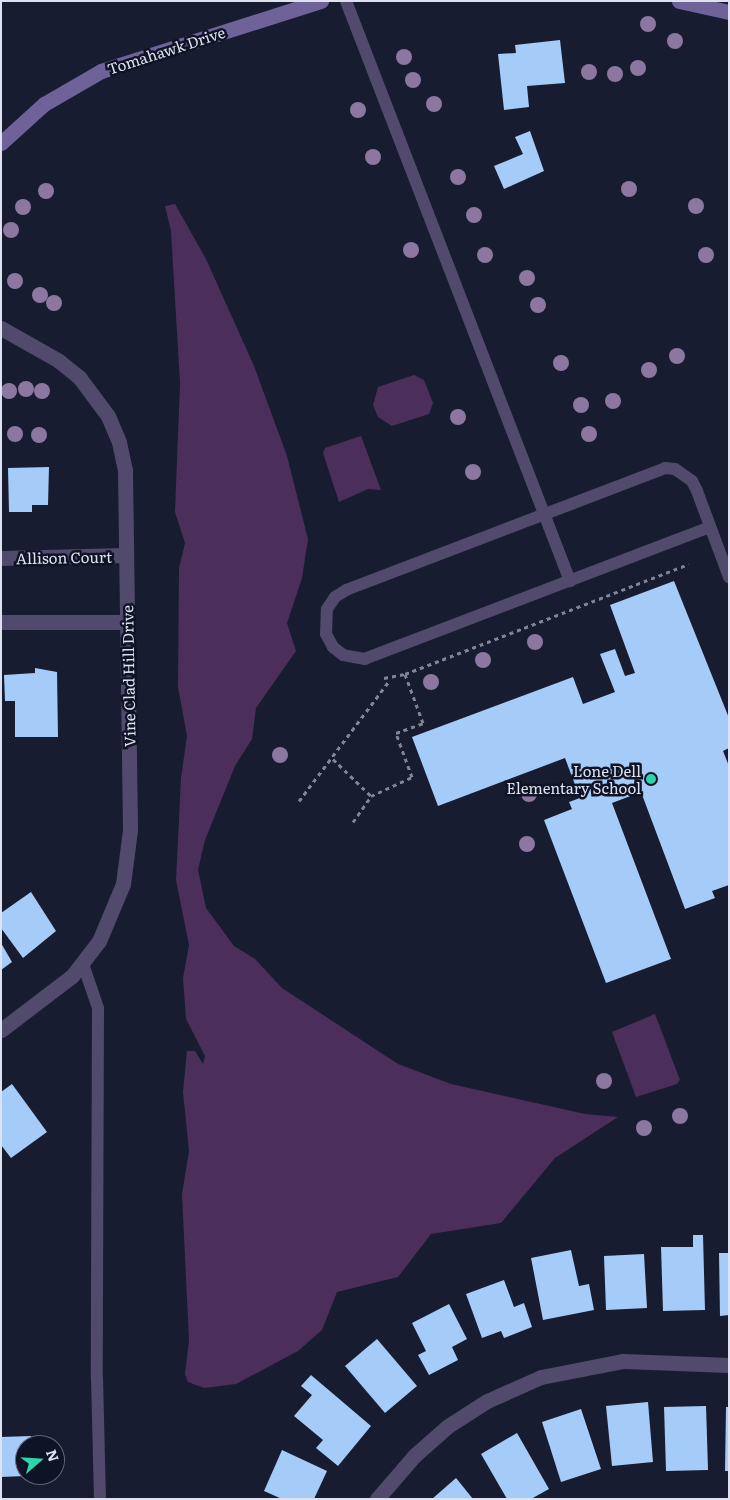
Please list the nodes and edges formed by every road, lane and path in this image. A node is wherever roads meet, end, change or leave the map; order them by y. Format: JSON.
{"nodes":[{"id":1,"x":321,"y":1,"type":"edge"},
{"id":2,"x":346,"y":1,"type":"edge"},
{"id":3,"x":679,"y":1,"type":"edge"},
{"id":4,"x":729,"y":12,"type":"edge"},
{"id":5,"x":1,"y":143,"type":"edge"},
{"id":6,"x":1,"y":328,"type":"edge"},
{"id":7,"x":544,"y":514,"type":"junction"},
{"id":8,"x":710,"y":528,"type":"junction"},
{"id":9,"x":126,"y":555,"type":"junction"},
{"id":10,"x":1,"y":558,"type":"edge"},
{"id":11,"x":688,"y":564,"type":"dead end"},
{"id":12,"x":729,"y":577,"type":"edge"},
{"id":13,"x":570,"y":581,"type":"junction"},
{"id":14,"x":1,"y":622,"type":"edge"},
{"id":15,"x":128,"y":622,"type":"junction"},
{"id":16,"x":405,"y":674,"type":"junction"},
{"id":17,"x":384,"y":678,"type":"dead end"},
{"id":18,"x":390,"y":680,"type":"junction"},
{"id":19,"x":332,"y":759,"type":"junction"},
{"id":20,"x":371,"y":796,"type":"junction"},
{"id":21,"x":299,"y":801,"type":"dead end"},
{"id":22,"x":353,"y":822,"type":"dead end"},
{"id":23,"x":83,"y":964,"type":"junction"},
{"id":24,"x":1,"y":1030,"type":"edge"},
{"id":25,"x":729,"y":1364,"type":"edge"},
{"id":26,"x":100,"y":1499,"type":"edge"},
{"id":27,"x":377,"y":1499,"type":"edge"}],
"edges":[{"from":1,"to":5,"type":"street","name":"Tomahawk Drive"},
{"from":2,"to":7,"type":"lane"},
{"from":3,"to":4,"type":"street"},
{"from":6,"to":9,"type":"street","name":"Vine Clad Hill Drive"},
{"from":7,"to":8,"type":"lane"},
{"from":7,"to":13,"type":"lane"},
{"from":7,"to":13,"type":"lane"},
{"from":8,"to":12,"type":"lane"},
{"from":8,"to":13,"type":"lane"},
{"from":9,"to":10,"type":"street","name":"Allison Court"},
{"from":9,"to":15,"type":"street","name":"Vine Clad Hill Drive"},
{"from":11,"to":16,"type":"path"},
{"from":14,"to":15,"type":"street"},
{"from":15,"to":23,"type":"street","name":"Vine Clad Hill Drive"},
{"from":16,"to":18,"type":"path"},
{"from":16,"to":20,"type":"path"},
{"from":17,"to":18,"type":"path"},
{"from":18,"to":19,"type":"path"},
{"from":19,"to":20,"type":"path"},
{"from":19,"to":21,"type":"path"},
{"from":20,"to":22,"type":"path"},
{"from":23,"to":24,"type":"street","name":"Vine Clad Hill Drive"},
{"from":23,"to":26,"type":"lane"},
{"from":25,"to":27,"type":"street"}]}
